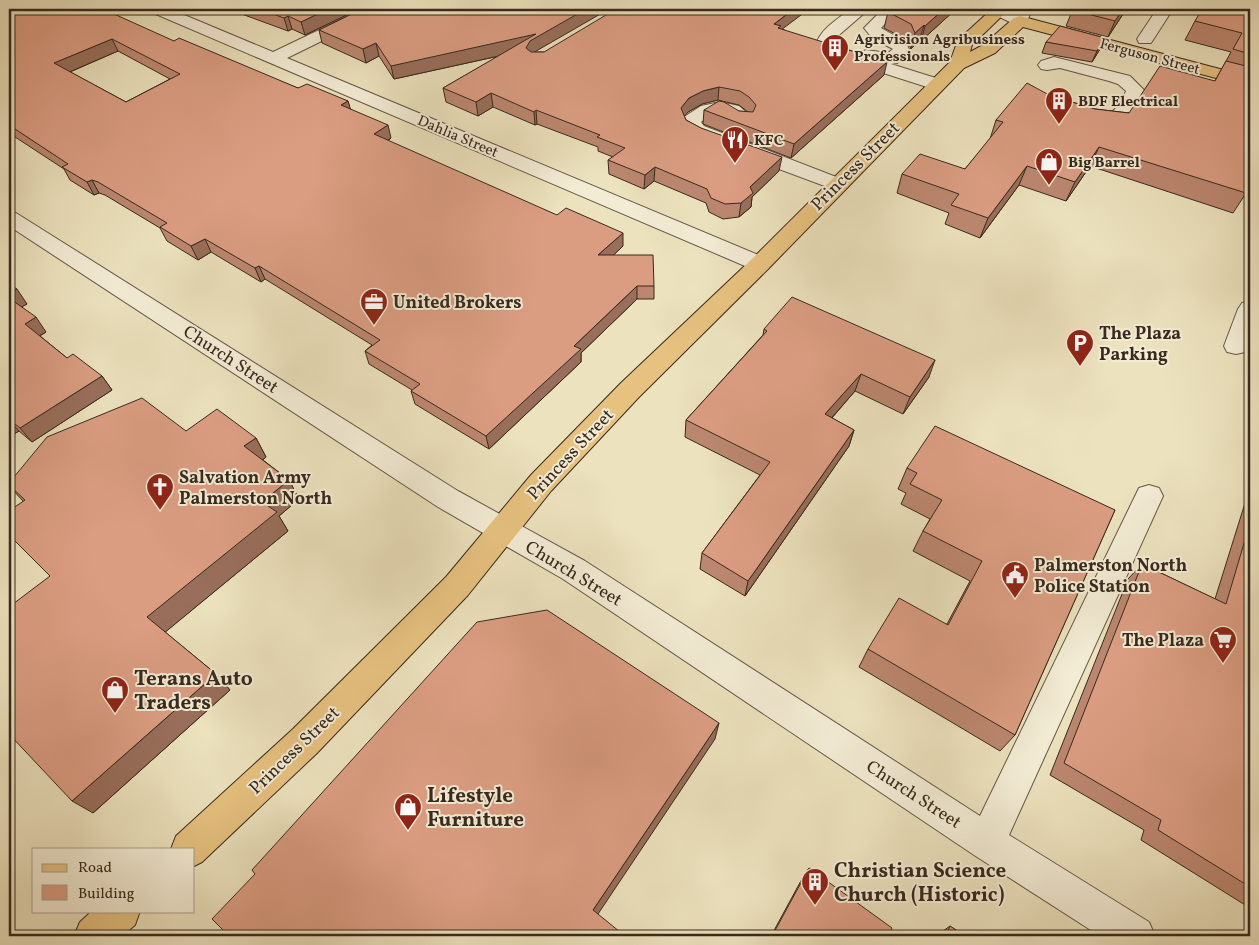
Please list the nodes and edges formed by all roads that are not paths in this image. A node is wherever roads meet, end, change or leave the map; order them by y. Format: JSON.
{"nodes":[{"id":1,"x":157,"y":9,"type":"edge"},
{"id":2,"x":375,"y":9,"type":"edge"},
{"id":3,"x":861,"y":9,"type":"edge"},
{"id":4,"x":892,"y":9,"type":"edge"},
{"id":5,"x":1166,"y":9,"type":"edge"},
{"id":6,"x":1014,"y":11,"type":"edge"},
{"id":7,"x":840,"y":36,"type":"junction"},
{"id":8,"x":1145,"y":39,"type":"junction"},
{"id":9,"x":274,"y":58,"type":"junction"},
{"id":10,"x":958,"y":64,"type":"junction"},
{"id":11,"x":1047,"y":65,"type":"dead end"},
{"id":12,"x":1250,"y":68,"type":"edge"},
{"id":13,"x":1250,"y":82,"type":"edge"},
{"id":14,"x":936,"y":84,"type":"junction"},
{"id":15,"x":1075,"y":116,"type":"edge"},
{"id":16,"x":744,"y":120,"type":"edge"},
{"id":17,"x":837,"y":184,"type":"junction"},
{"id":18,"x":9,"y":217,"type":"edge"},
{"id":19,"x":760,"y":264,"type":"junction"},
{"id":20,"x":1250,"y":309,"type":"edge"},
{"id":21,"x":1236,"y":346,"type":"dead end"},
{"id":22,"x":1149,"y":496,"type":"dead end"},
{"id":23,"x":502,"y":530,"type":"junction"},
{"id":24,"x":987,"y":842,"type":"junction"},
{"id":25,"x":189,"y":848,"type":"edge"},
{"id":26,"x":120,"y":912,"type":"edge"},
{"id":27,"x":94,"y":936,"type":"edge"},
{"id":28,"x":1136,"y":936,"type":"edge"}],
"edges":[{"from":1,"to":9,"type":"street","name":"Dahlia Street"},
{"from":2,"to":9,"type":"street"},
{"from":3,"to":7,"type":"street"},
{"from":4,"to":7,"type":"street"},
{"from":5,"to":8,"type":"street"},
{"from":6,"to":8,"type":"main road","name":"Ferguson Street"},
{"from":6,"to":10,"type":"main road","name":"Princess Street"},
{"from":6,"to":10,"type":"main road","name":"Princess Street"},
{"from":6,"to":13,"type":"main road","name":"Ferguson Street"},
{"from":7,"to":14,"type":"street"},
{"from":8,"to":12,"type":"main road","name":"Ferguson Street"},
{"from":9,"to":19,"type":"street","name":"Dahlia Street"},
{"from":10,"to":14,"type":"main road","name":"Princess Street"},
{"from":11,"to":15,"type":"street"},
{"from":14,"to":17,"type":"main road","name":"Princess Street"},
{"from":16,"to":17,"type":"street"},
{"from":17,"to":19,"type":"main road","name":"Princess Street"},
{"from":18,"to":23,"type":"street","name":"Church Street"},
{"from":19,"to":23,"type":"main road","name":"Princess Street"},
{"from":20,"to":21,"type":"street"},
{"from":22,"to":24,"type":"street"},
{"from":23,"to":24,"type":"street","name":"Church Street"},
{"from":23,"to":25,"type":"main road","name":"Princess Street"},
{"from":24,"to":28,"type":"street","name":"Church Street"},
{"from":26,"to":27,"type":"main road"}]}
